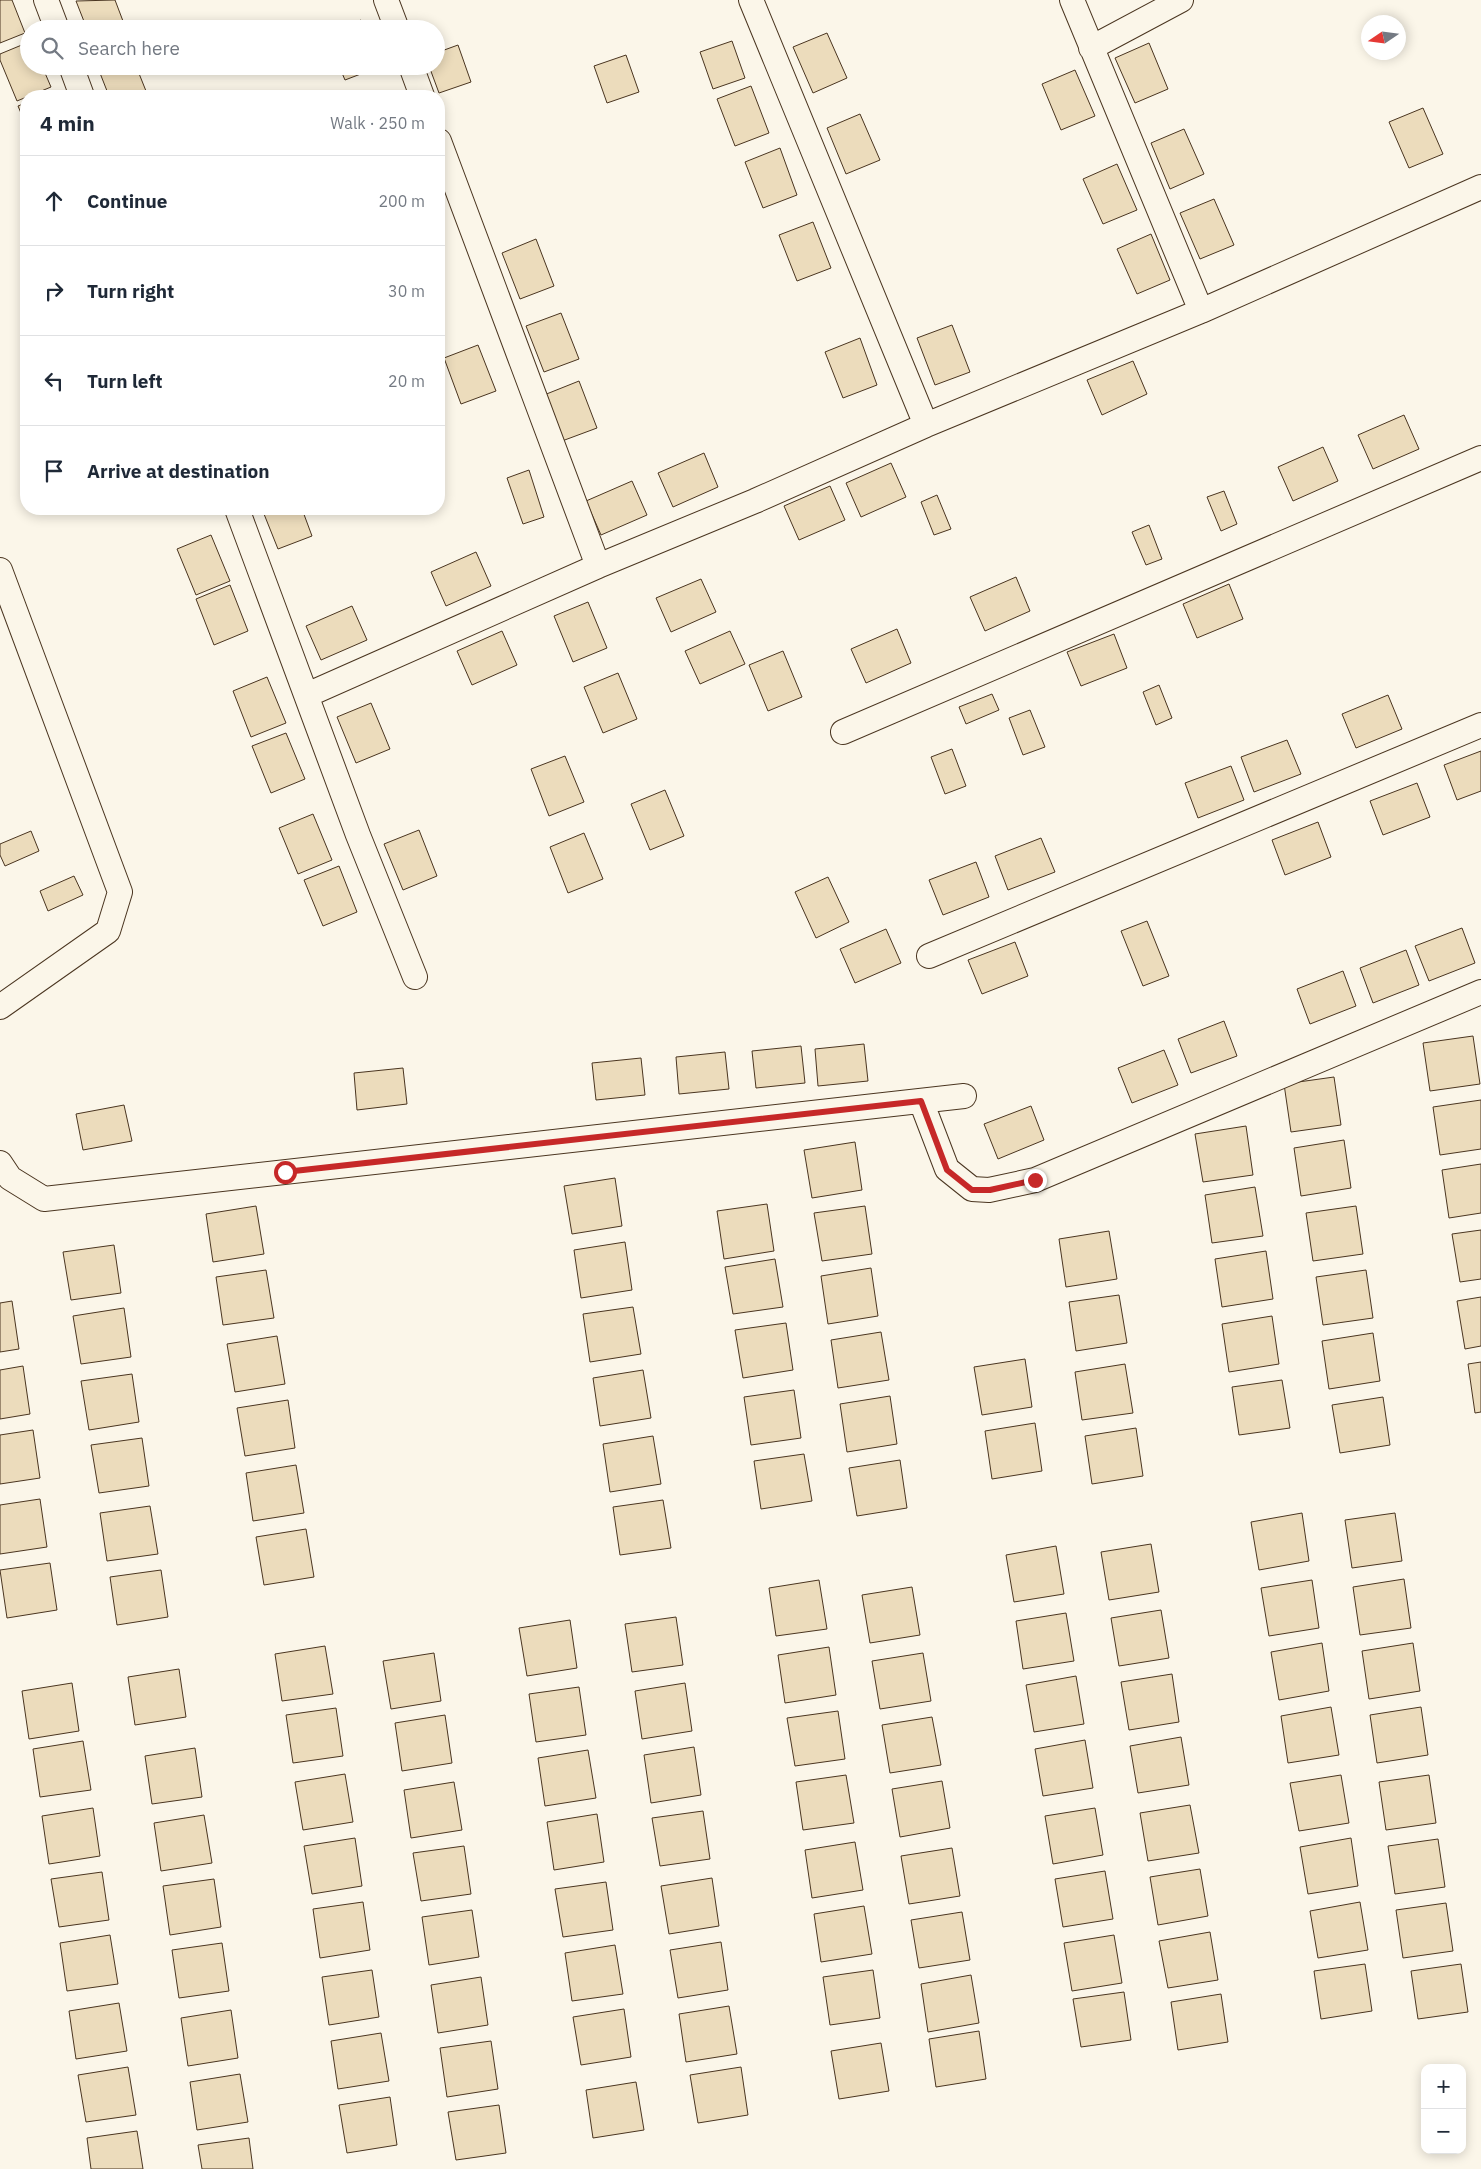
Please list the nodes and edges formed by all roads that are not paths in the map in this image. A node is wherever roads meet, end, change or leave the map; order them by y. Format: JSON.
{"nodes":[{"id":1,"x":46,"y":0,"type":"edge"},
{"id":2,"x":386,"y":0,"type":"edge"},
{"id":3,"x":751,"y":0,"type":"edge"},
{"id":4,"x":1072,"y":0,"type":"edge"},
{"id":5,"x":1181,"y":0,"type":"edge"},
{"id":6,"x":54,"y":20,"type":"edge"},
{"id":7,"x":394,"y":20,"type":"edge"},
{"id":8,"x":1091,"y":48,"type":"junction"},
{"id":9,"x":74,"y":75,"type":"edge"},
{"id":10,"x":414,"y":75,"type":"edge"},
{"id":11,"x":80,"y":90,"type":"edge"},
{"id":12,"x":420,"y":90,"type":"edge"},
{"id":13,"x":445,"y":157,"type":"edge"},
{"id":14,"x":1481,"y":187,"type":"edge"},
{"id":15,"x":1201,"y":311,"type":"junction"},
{"id":16,"x":926,"y":425,"type":"junction"},
{"id":17,"x":1481,"y":458,"type":"edge"},
{"id":18,"x":239,"y":515,"type":"edge"},
{"id":19,"x":598,"y":566,"type":"junction"},
{"id":20,"x":0,"y":570,"type":"edge"},
{"id":21,"x":307,"y":695,"type":"junction"},
{"id":22,"x":1481,"y":725,"type":"edge"},
{"id":23,"x":843,"y":732,"type":"dead end"},
{"id":24,"x":929,"y":956,"type":"dead end"},
{"id":25,"x":415,"y":977,"type":"dead end"},
{"id":26,"x":1481,"y":992,"type":"edge"},
{"id":27,"x":0,"y":1007,"type":"edge"},
{"id":28,"x":964,"y":1096,"type":"dead end"},
{"id":29,"x":921,"y":1101,"type":"junction"},
{"id":30,"x":0,"y":1163,"type":"edge"}],
"edges":[{"from":1,"to":6,"type":"street"},
{"from":2,"to":7,"type":"street"},
{"from":3,"to":16,"type":"street"},
{"from":4,"to":8,"type":"street"},
{"from":5,"to":8,"type":"street"},
{"from":8,"to":15,"type":"street"},
{"from":9,"to":11,"type":"street"},
{"from":10,"to":12,"type":"street"},
{"from":13,"to":19,"type":"street"},
{"from":14,"to":15,"type":"street"},
{"from":15,"to":16,"type":"street"},
{"from":16,"to":19,"type":"street"},
{"from":17,"to":23,"type":"street"},
{"from":18,"to":21,"type":"street"},
{"from":19,"to":21,"type":"street"},
{"from":20,"to":27,"type":"street"},
{"from":21,"to":25,"type":"street"},
{"from":22,"to":24,"type":"street"},
{"from":26,"to":29,"type":"street"},
{"from":28,"to":29,"type":"street"},
{"from":29,"to":30,"type":"street"}]}
